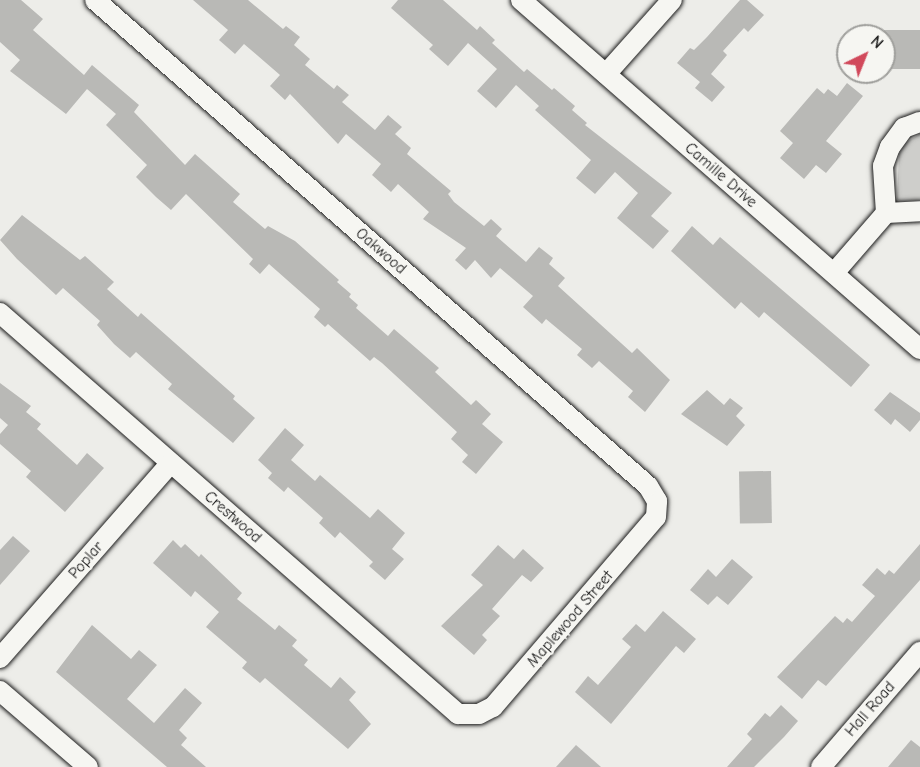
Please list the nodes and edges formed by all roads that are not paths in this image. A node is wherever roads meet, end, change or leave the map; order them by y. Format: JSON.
{"nodes":[{"id":1,"x":94,"y":0,"type":"edge"},
{"id":2,"x":521,"y":0,"type":"edge"},
{"id":3,"x":672,"y":0,"type":"edge"},
{"id":4,"x":606,"y":74,"type":"junction"},
{"id":5,"x":920,"y":122,"type":"edge"},
{"id":6,"x":920,"y":211,"type":"edge"},
{"id":7,"x":886,"y":213,"type":"junction"},
{"id":8,"x":834,"y":273,"type":"junction"},
{"id":9,"x":0,"y":313,"type":"edge"},
{"id":10,"x":920,"y":349,"type":"edge"},
{"id":11,"x":171,"y":463,"type":"junction"},
{"id":12,"x":658,"y":508,"type":"joint"},
{"id":13,"x":920,"y":652,"type":"edge"},
{"id":14,"x":0,"y":658,"type":"edge"},
{"id":15,"x":0,"y":691,"type":"edge"},
{"id":16,"x":468,"y":716,"type":"joint"},
{"id":17,"x":88,"y":767,"type":"edge"},
{"id":18,"x":821,"y":767,"type":"edge"}],
"edges":[{"from":1,"to":12,"type":"street","name":"Oakwood"},
{"from":2,"to":4,"type":"street","name":"Camille Drive"},
{"from":3,"to":4,"type":"street"},
{"from":4,"to":8,"type":"street","name":"Camille Drive"},
{"from":5,"to":7,"type":"street"},
{"from":6,"to":7,"type":"street"},
{"from":7,"to":8,"type":"street"},
{"from":8,"to":10,"type":"street","name":"Camille Drive"},
{"from":9,"to":11,"type":"street","name":"Crestwood"},
{"from":11,"to":14,"type":"street","name":"Poplar"},
{"from":11,"to":16,"type":"street","name":"Crestwood"},
{"from":12,"to":16,"type":"street","name":"Maplewood Street"},
{"from":13,"to":18,"type":"street","name":"Hall Road"},
{"from":15,"to":17,"type":"street"}]}
